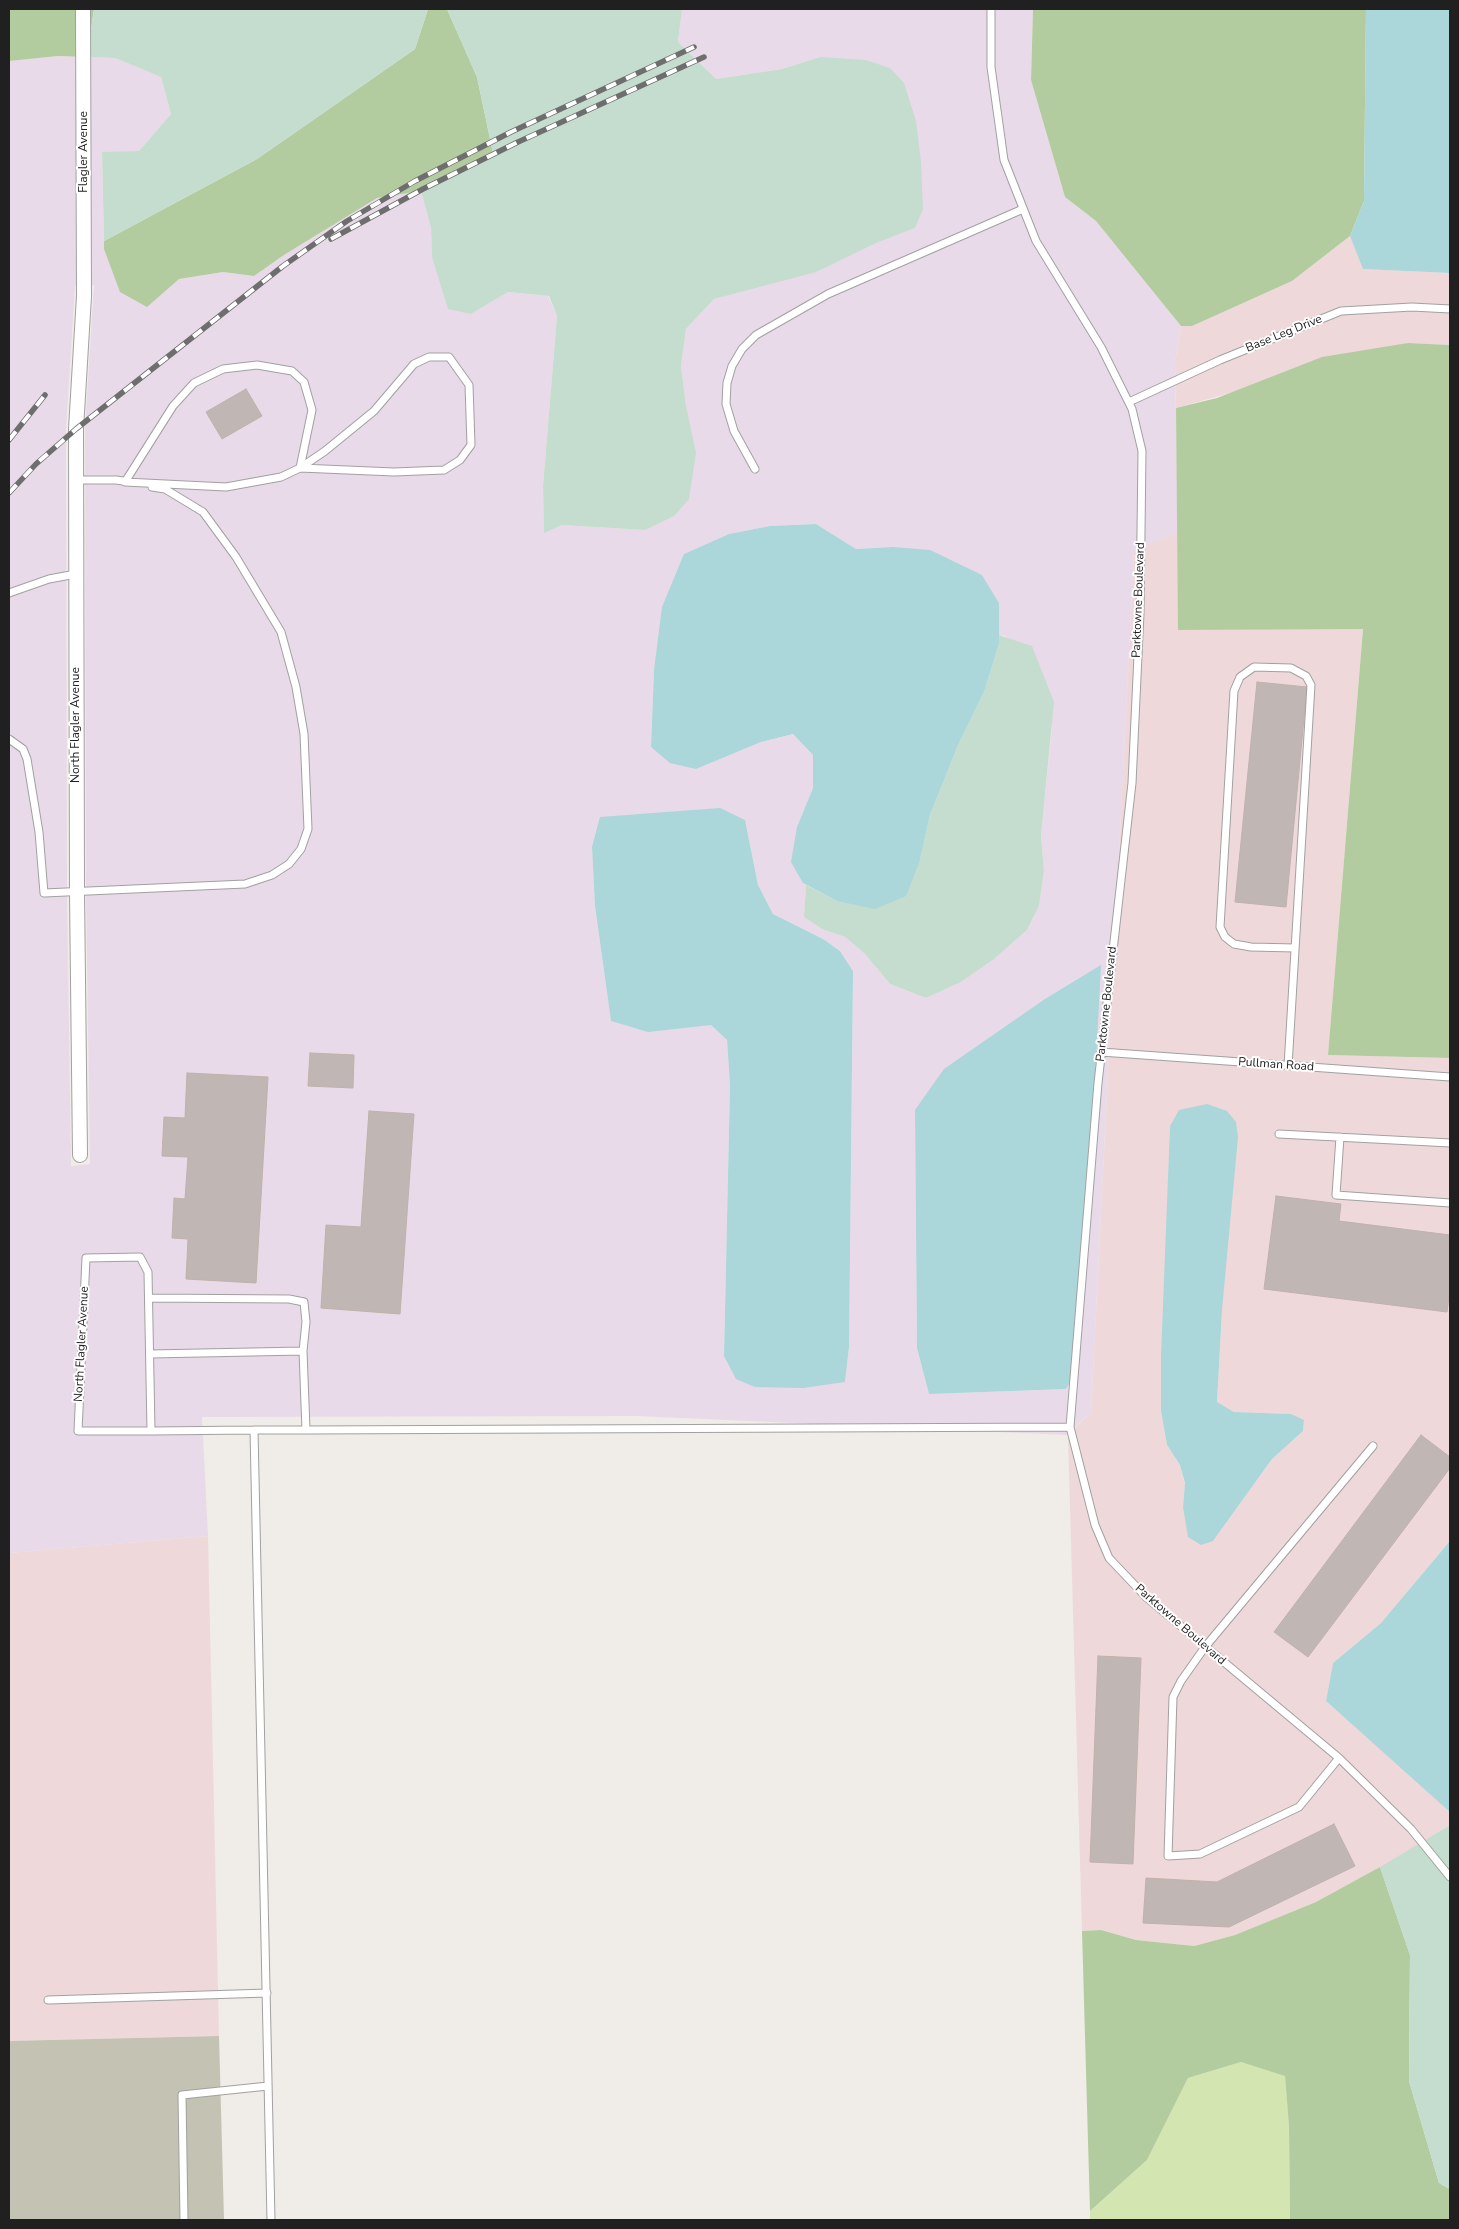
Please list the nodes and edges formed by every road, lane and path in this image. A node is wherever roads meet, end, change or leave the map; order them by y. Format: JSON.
{"nodes":[{"id":1,"x":83,"y":9,"type":"edge"},
{"id":2,"x":992,"y":9,"type":"edge"},
{"id":3,"x":1023,"y":209,"type":"junction"},
{"id":4,"x":84,"y":296,"type":"joint"},
{"id":5,"x":1450,"y":309,"type":"edge"},
{"id":6,"x":1129,"y":402,"type":"junction"},
{"id":7,"x":300,"y":468,"type":"junction"},
{"id":8,"x":755,"y":468,"type":"dead end"},
{"id":9,"x":76,"y":480,"type":"junction"},
{"id":10,"x":125,"y":482,"type":"junction"},
{"id":11,"x":76,"y":574,"type":"junction"},
{"id":12,"x":9,"y":593,"type":"edge"},
{"id":13,"x":9,"y":738,"type":"edge"},
{"id":14,"x":77,"y":893,"type":"junction"},
{"id":15,"x":1295,"y":948,"type":"junction"},
{"id":16,"x":1101,"y":1052,"type":"junction"},
{"id":17,"x":1288,"y":1066,"type":"junction"},
{"id":18,"x":1450,"y":1077,"type":"edge"},
{"id":19,"x":1279,"y":1134,"type":"dead end"},
{"id":20,"x":1340,"y":1137,"type":"junction"},
{"id":21,"x":1450,"y":1143,"type":"edge"},
{"id":22,"x":80,"y":1155,"type":"dead end"},
{"id":23,"x":1450,"y":1203,"type":"edge"},
{"id":24,"x":150,"y":1298,"type":"junction"},
{"id":25,"x":303,"y":1351,"type":"junction"},
{"id":26,"x":150,"y":1354,"type":"junction"},
{"id":27,"x":1070,"y":1427,"type":"junction"},
{"id":28,"x":254,"y":1430,"type":"junction"},
{"id":29,"x":306,"y":1430,"type":"junction"},
{"id":30,"x":151,"y":1431,"type":"junction"},
{"id":31,"x":1372,"y":1446,"type":"dead end"},
{"id":32,"x":1205,"y":1647,"type":"junction"},
{"id":33,"x":1339,"y":1758,"type":"junction"},
{"id":34,"x":1450,"y":1877,"type":"edge"},
{"id":35,"x":266,"y":1993,"type":"junction"},
{"id":36,"x":48,"y":2000,"type":"dead end"},
{"id":37,"x":268,"y":2086,"type":"junction"},
{"id":38,"x":184,"y":2220,"type":"edge"},
{"id":39,"x":271,"y":2220,"type":"edge"}],
"edges":[{"from":1,"to":4,"type":"street","name":"Flagler Avenue"},
{"from":2,"to":3,"type":"lane","name":"Parktowne Boulevard"},
{"from":3,"to":6,"type":"lane","name":"Parktowne Boulevard"},
{"from":3,"to":8,"type":"lane"},
{"from":4,"to":9,"type":"street","name":"North Flagler Avenue"},
{"from":5,"to":6,"type":"lane","name":"Base Leg Drive"},
{"from":6,"to":16,"type":"lane","name":"Parktowne Boulevard"},
{"from":7,"to":7,"type":"lane"},
{"from":7,"to":10,"type":"lane"},
{"from":7,"to":10,"type":"lane"},
{"from":9,"to":10,"type":"lane"},
{"from":9,"to":11,"type":"street","name":"North Flagler Avenue"},
{"from":10,"to":14,"type":"lane"},
{"from":11,"to":12,"type":"lane"},
{"from":11,"to":14,"type":"street","name":"North Flagler Avenue"},
{"from":13,"to":14,"type":"lane"},
{"from":14,"to":22,"type":"street","name":"North Flagler Avenue"},
{"from":15,"to":15,"type":"lane"},
{"from":15,"to":17,"type":"lane"},
{"from":16,"to":17,"type":"lane","name":"Pullman Road"},
{"from":16,"to":27,"type":"lane","name":"Parktowne Boulevard"},
{"from":17,"to":18,"type":"lane","name":"Pullman Road"},
{"from":19,"to":20,"type":"lane"},
{"from":20,"to":21,"type":"lane"},
{"from":20,"to":23,"type":"lane"},
{"from":24,"to":25,"type":"lane"},
{"from":24,"to":26,"type":"lane"},
{"from":24,"to":30,"type":"lane","name":"North Flagler Avenue"},
{"from":25,"to":26,"type":"lane"},
{"from":25,"to":29,"type":"lane"},
{"from":26,"to":30,"type":"lane"},
{"from":27,"to":29,"type":"lane"},
{"from":27,"to":32,"type":"lane","name":"Parktowne Boulevard"},
{"from":28,"to":29,"type":"lane"},
{"from":28,"to":30,"type":"lane"},
{"from":28,"to":35,"type":"lane"},
{"from":31,"to":32,"type":"lane"},
{"from":32,"to":33,"type":"lane","name":"Parktowne Boulevard"},
{"from":32,"to":33,"type":"lane"},
{"from":33,"to":34,"type":"lane","name":"Parktowne Boulevard"},
{"from":35,"to":36,"type":"lane"},
{"from":35,"to":37,"type":"lane"},
{"from":37,"to":38,"type":"lane"},
{"from":37,"to":39,"type":"lane"}]}
